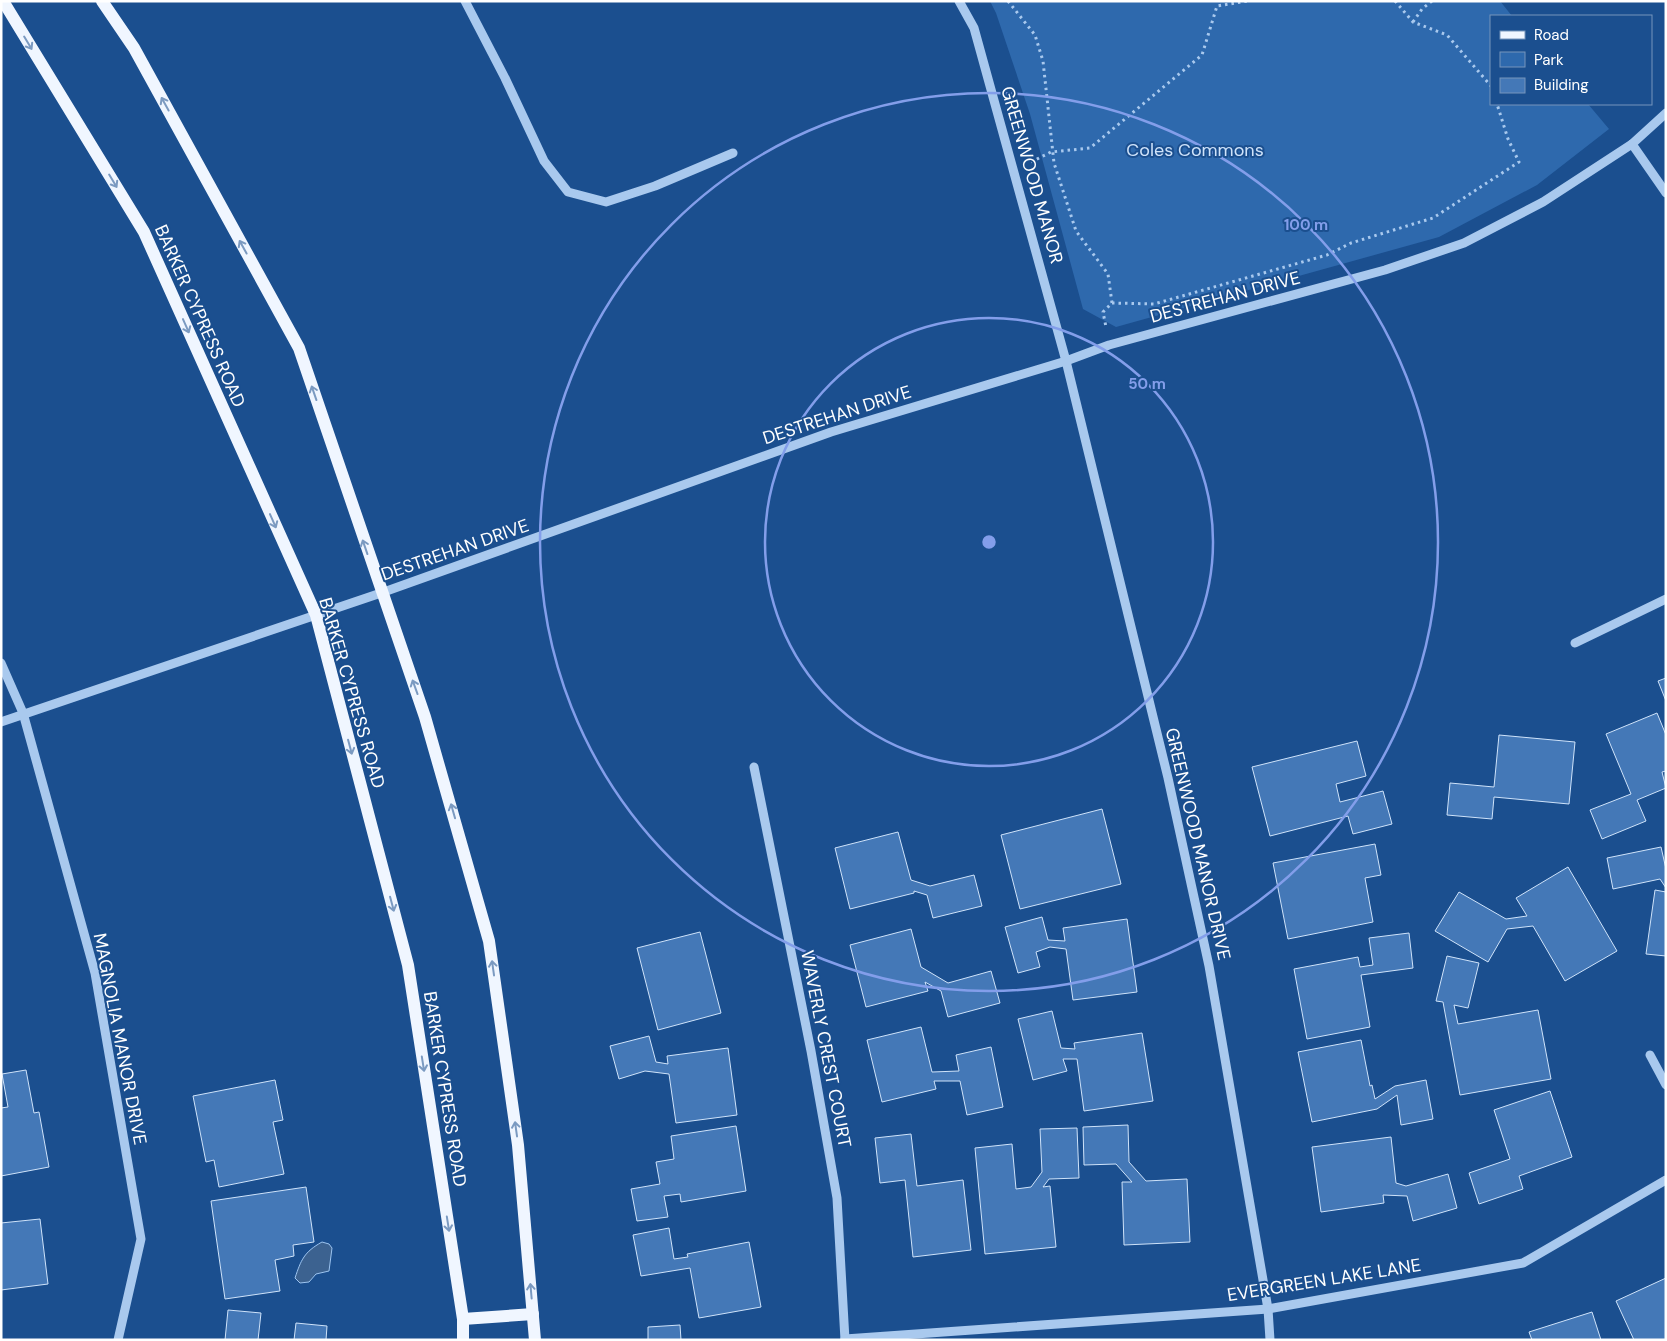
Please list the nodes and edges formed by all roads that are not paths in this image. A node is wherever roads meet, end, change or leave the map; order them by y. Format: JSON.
{"nodes":[{"id":1,"x":3,"y":1,"type":"edge"},
{"id":2,"x":102,"y":1,"type":"edge"},
{"id":3,"x":465,"y":1,"type":"edge"},
{"id":4,"x":959,"y":1,"type":"edge"},
{"id":5,"x":1666,"y":113,"type":"edge"},
{"id":6,"x":1632,"y":144,"type":"junction"},
{"id":7,"x":732,"y":153,"type":"dead end"},
{"id":8,"x":1666,"y":193,"type":"edge"},
{"id":9,"x":1066,"y":360,"type":"junction"},
{"id":10,"x":381,"y":593,"type":"junction"},
{"id":11,"x":1666,"y":599,"type":"edge"},
{"id":12,"x":316,"y":615,"type":"junction"},
{"id":13,"x":1575,"y":643,"type":"dead end"},
{"id":14,"x":1,"y":663,"type":"edge"},
{"id":15,"x":23,"y":713,"type":"junction"},
{"id":16,"x":1,"y":722,"type":"edge"},
{"id":17,"x":754,"y":766,"type":"dead end"},
{"id":18,"x":1650,"y":1055,"type":"dead end"},
{"id":19,"x":1666,"y":1085,"type":"edge"},
{"id":20,"x":1666,"y":1180,"type":"edge"},
{"id":21,"x":1268,"y":1309,"type":"junction"},
{"id":22,"x":533,"y":1314,"type":"junction"},
{"id":23,"x":463,"y":1319,"type":"junction"},
{"id":24,"x":845,"y":1339,"type":"edge"},
{"id":25,"x":118,"y":1340,"type":"edge"},
{"id":26,"x":463,"y":1340,"type":"edge"},
{"id":27,"x":535,"y":1340,"type":"edge"},
{"id":28,"x":1270,"y":1340,"type":"edge"}],
"edges":[{"from":1,"to":12,"type":"main road","name":"BARKER CYPRESS ROAD","one_way":true},
{"from":10,"to":2,"type":"main road","one_way":true},
{"from":3,"to":7,"type":"street"},
{"from":4,"to":9,"type":"street","name":"GREENWOOD MANOR"},
{"from":5,"to":6,"type":"street","name":"DESTREHAN DRIVE"},
{"from":6,"to":8,"type":"street"},
{"from":6,"to":9,"type":"street","name":"DESTREHAN DRIVE"},
{"from":9,"to":10,"type":"street","name":"DESTREHAN DRIVE"},
{"from":9,"to":21,"type":"street","name":"GREENWOOD MANOR DRIVE"},
{"from":10,"to":12,"type":"street","name":"DESTREHAN DRIVE"},
{"from":22,"to":10,"type":"main road","one_way":true},
{"from":11,"to":13,"type":"street"},
{"from":12,"to":15,"type":"street","name":"DESTREHAN DRIVE"},
{"from":12,"to":23,"type":"main road","name":"BARKER CYPRESS ROAD","one_way":true},
{"from":14,"to":15,"type":"street","name":"MAGNOLIA MANOR DRIVE"},
{"from":15,"to":16,"type":"street","name":"DESTREHAN DRIVE"},
{"from":15,"to":25,"type":"street","name":"MAGNOLIA MANOR DRIVE"},
{"from":17,"to":24,"type":"street","name":"WAVERLY CREST COURT"},
{"from":18,"to":19,"type":"street"},
{"from":20,"to":21,"type":"street","name":"EVERGREEN LAKE LANE"},
{"from":21,"to":24,"type":"street","name":"EVERGREEN LAKE LANE"},
{"from":21,"to":28,"type":"street","name":"GREENWOOD MANOR DRIVE"},
{"from":22,"to":23,"type":"main road"},
{"from":22,"to":27,"type":"main road"},
{"from":23,"to":26,"type":"main road","name":"BARKER CYPRESS ROAD"}]}
